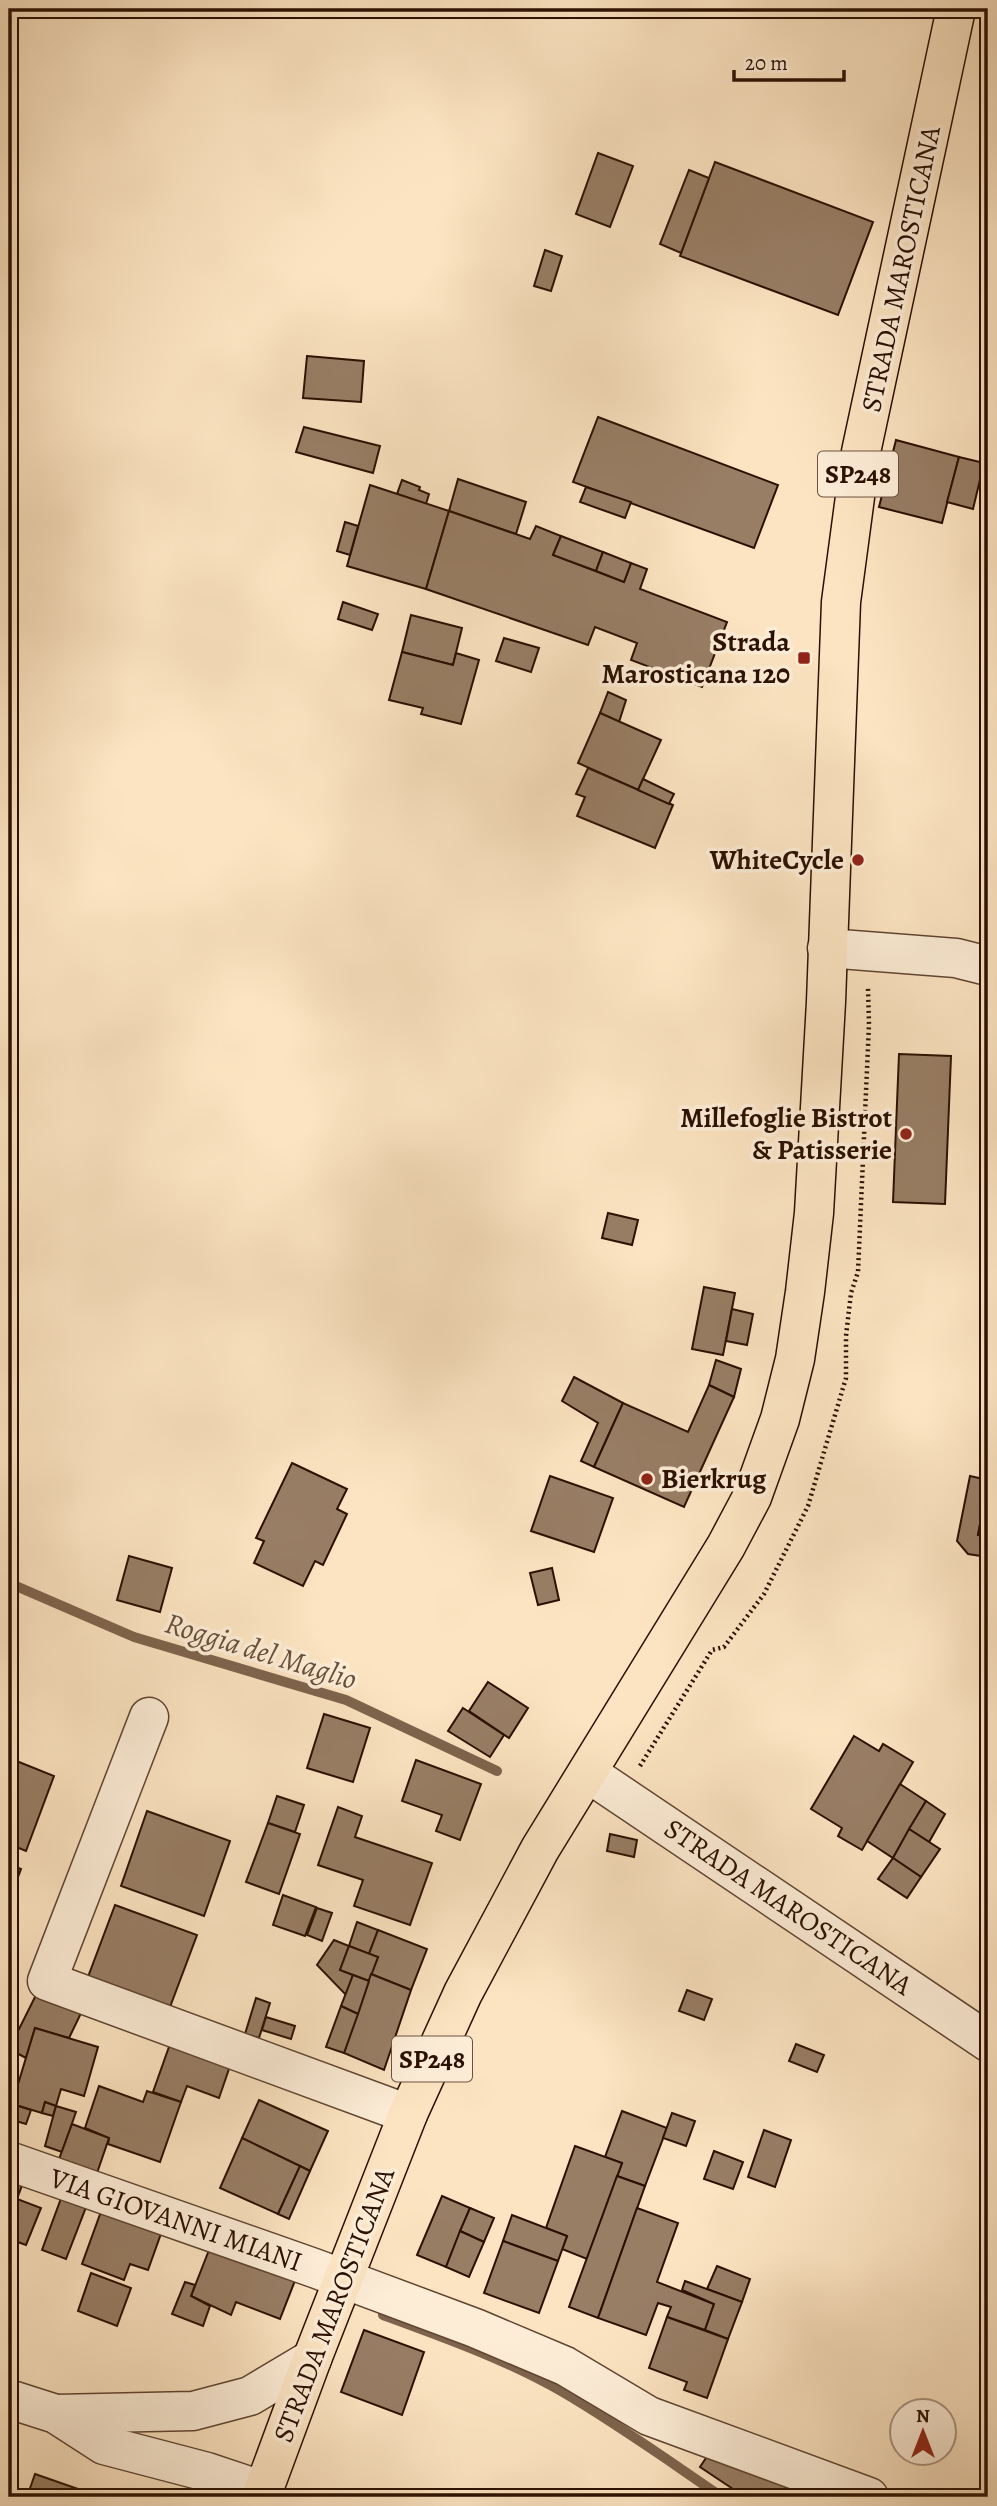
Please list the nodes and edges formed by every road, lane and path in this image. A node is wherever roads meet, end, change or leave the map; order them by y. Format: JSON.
{"nodes":[{"id":1,"x":956,"y":9,"type":"edge"},
{"id":2,"x":827,"y":948,"type":"junction"},
{"id":3,"x":988,"y":966,"type":"edge"},
{"id":4,"x":712,"y":1650,"type":"dead end"},
{"id":5,"x":149,"y":1717,"type":"dead end"},
{"id":6,"x":588,"y":1773,"type":"junction"},
{"id":7,"x":622,"y":1795,"type":"junction"},
{"id":8,"x":988,"y":2042,"type":"edge"},
{"id":9,"x":408,"y":2114,"type":"junction"},
{"id":10,"x":9,"y":2161,"type":"edge"},
{"id":11,"x":344,"y":2279,"type":"junction"},
{"id":12,"x":312,"y":2359,"type":"junction"},
{"id":13,"x":9,"y":2399,"type":"edge"},
{"id":14,"x":56,"y":2414,"type":"junction"},
{"id":15,"x":263,"y":2494,"type":"edge"},
{"id":16,"x":869,"y":2497,"type":"edge"}],
"edges":[{"from":1,"to":2,"type":"main road","name":"STRADA MAROSTICANA","number":"SP248"},
{"from":2,"to":3,"type":"street"},
{"from":2,"to":6,"type":"main road","name":"STRADA MAROSTICANA","number":"SP248"},
{"from":4,"to":7,"type":"path"},
{"from":5,"to":9,"type":"street"},
{"from":6,"to":7,"type":"street","name":"STRADA MAROSTICANA"},
{"from":6,"to":9,"type":"main road","name":"STRADA MAROSTICANA","number":"SP248"},
{"from":7,"to":8,"type":"street","name":"STRADA MAROSTICANA"},
{"from":9,"to":11,"type":"main road","name":"STRADA MAROSTICANA","number":"SP248"},
{"from":10,"to":11,"type":"street","name":"VIA GIOVANNI MIANI"},
{"from":11,"to":12,"type":"main road","name":"STRADA MAROSTICANA","number":"SP248"},
{"from":11,"to":16,"type":"street","name":"VIA GIOVANNI MIANI"},
{"from":12,"to":14,"type":"street"},
{"from":12,"to":15,"type":"main road","name":"STRADA MAROSTICANA","number":"SP248"},
{"from":13,"to":14,"type":"street"},
{"from":14,"to":15,"type":"street"}]}
